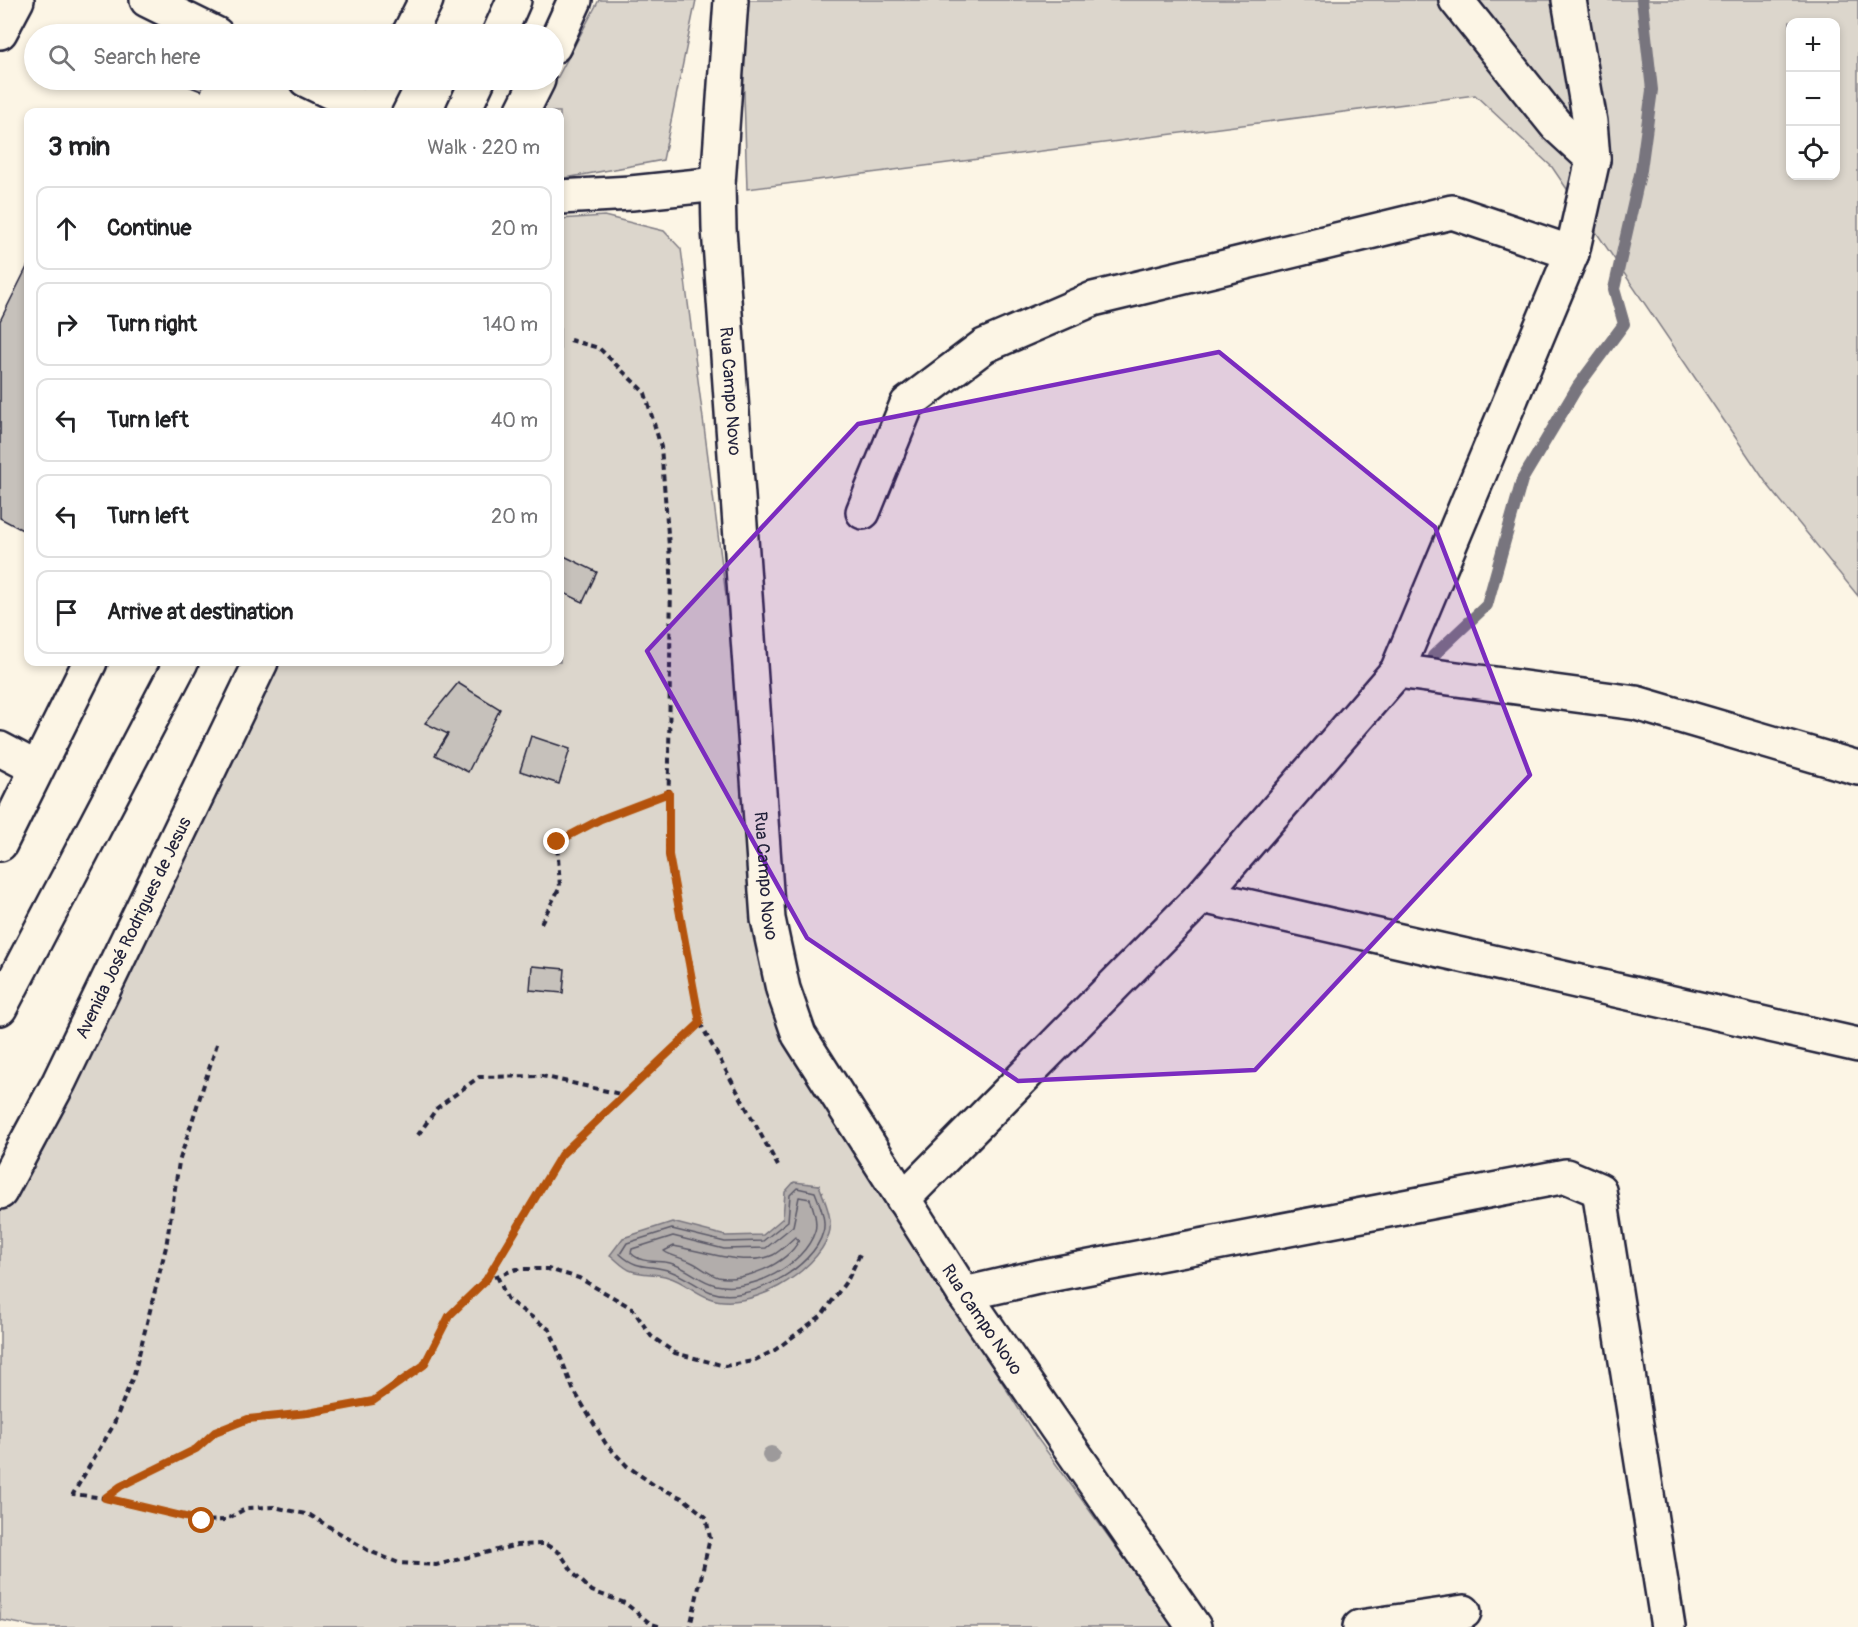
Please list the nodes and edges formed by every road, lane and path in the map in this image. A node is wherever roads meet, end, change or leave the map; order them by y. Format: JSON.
{"nodes":[{"id":1,"x":17,"y":0,"type":"edge"},
{"id":2,"x":147,"y":0,"type":"edge"},
{"id":3,"x":426,"y":0,"type":"edge"},
{"id":4,"x":514,"y":0,"type":"edge"},
{"id":5,"x":575,"y":0,"type":"edge"},
{"id":6,"x":731,"y":0,"type":"edge"},
{"id":7,"x":1456,"y":0,"type":"edge"},
{"id":8,"x":1569,"y":0,"type":"edge"},
{"id":9,"x":196,"y":24,"type":"edge"},
{"id":10,"x":414,"y":24,"type":"edge"},
{"id":11,"x":503,"y":24,"type":"edge"},
{"id":12,"x":564,"y":24,"type":"edge"},
{"id":13,"x":0,"y":32,"type":"edge"},
{"id":14,"x":326,"y":90,"type":"edge"},
{"id":15,"x":381,"y":90,"type":"edge"},
{"id":16,"x":473,"y":90,"type":"edge"},
{"id":17,"x":533,"y":90,"type":"edge"},
{"id":18,"x":362,"y":108,"type":"edge"},
{"id":19,"x":372,"y":108,"type":"edge"},
{"id":20,"x":465,"y":108,"type":"edge"},
{"id":21,"x":524,"y":108,"type":"edge"},
{"id":22,"x":1593,"y":159,"type":"junction"},
{"id":23,"x":718,"y":183,"type":"junction"},
{"id":24,"x":564,"y":196,"type":"edge"},
{"id":25,"x":1572,"y":253,"type":"junction"},
{"id":26,"x":570,"y":340,"type":"dead end"},
{"id":27,"x":863,"y":512,"type":"dead end"},
{"id":28,"x":88,"y":666,"type":"edge"},
{"id":29,"x":179,"y":666,"type":"edge"},
{"id":30,"x":259,"y":666,"type":"edge"},
{"id":31,"x":1397,"y":671,"type":"junction"},
{"id":32,"x":0,"y":749,"type":"edge"},
{"id":33,"x":36,"y":768,"type":"junction"},
{"id":34,"x":1858,"y":768,"type":"edge"},
{"id":35,"x":669,"y":793,"type":"junction"},
{"id":36,"x":0,"y":844,"type":"edge"},
{"id":37,"x":1202,"y":896,"type":"junction"},
{"id":38,"x":541,"y":923,"type":"dead end"},
{"id":39,"x":0,"y":1008,"type":"edge"},
{"id":40,"x":700,"y":1023,"type":"junction"},
{"id":41,"x":217,"y":1044,"type":"dead end"},
{"id":42,"x":1858,"y":1045,"type":"edge"},
{"id":43,"x":625,"y":1095,"type":"junction"},
{"id":44,"x":417,"y":1135,"type":"dead end"},
{"id":45,"x":778,"y":1166,"type":"dead end"},
{"id":46,"x":0,"y":1192,"type":"edge"},
{"id":47,"x":903,"y":1199,"type":"junction"},
{"id":48,"x":861,"y":1252,"type":"dead end"},
{"id":49,"x":497,"y":1276,"type":"junction"},
{"id":50,"x":486,"y":1280,"type":"junction"},
{"id":51,"x":964,"y":1294,"type":"junction"},
{"id":52,"x":105,"y":1498,"type":"junction"},
{"id":53,"x":1464,"y":1612,"type":"dead end"},
{"id":54,"x":662,"y":1627,"type":"edge"},
{"id":55,"x":690,"y":1627,"type":"edge"},
{"id":56,"x":1194,"y":1627,"type":"edge"},
{"id":57,"x":1360,"y":1627,"type":"edge"},
{"id":58,"x":1668,"y":1627,"type":"edge"}],
"edges":[{"from":1,"to":13,"type":"street"},
{"from":2,"to":9,"type":"street"},
{"from":3,"to":10,"type":"street"},
{"from":4,"to":11,"type":"street"},
{"from":5,"to":12,"type":"street"},
{"from":6,"to":23,"type":"street","name":"Rua Campo Novo"},
{"from":7,"to":22,"type":"street"},
{"from":8,"to":22,"type":"street"},
{"from":14,"to":18,"type":"street"},
{"from":15,"to":19,"type":"street"},
{"from":16,"to":20,"type":"street"},
{"from":17,"to":21,"type":"street"},
{"from":22,"to":25,"type":"street"},
{"from":23,"to":24,"type":"street"},
{"from":23,"to":47,"type":"street","name":"Rua Campo Novo"},
{"from":25,"to":27,"type":"street"},
{"from":25,"to":31,"type":"street"},
{"from":26,"to":35,"type":"path"},
{"from":28,"to":33,"type":"street"},
{"from":29,"to":39,"type":"street"},
{"from":30,"to":46,"type":"street","name":"Avenida José Rodrigues de Jesus"},
{"from":31,"to":34,"type":"street"},
{"from":31,"to":37,"type":"street"},
{"from":32,"to":33,"type":"street"},
{"from":33,"to":36,"type":"street"},
{"from":35,"to":38,"type":"path"},
{"from":35,"to":40,"type":"path"},
{"from":37,"to":42,"type":"street"},
{"from":37,"to":47,"type":"street"},
{"from":40,"to":43,"type":"path"},
{"from":40,"to":45,"type":"path"},
{"from":41,"to":52,"type":"path"},
{"from":43,"to":44,"type":"path"},
{"from":43,"to":50,"type":"path"},
{"from":47,"to":51,"type":"street","name":"Rua Campo Novo"},
{"from":48,"to":49,"type":"path"},
{"from":49,"to":50,"type":"path"},
{"from":49,"to":55,"type":"path"},
{"from":50,"to":52,"type":"path"},
{"from":51,"to":56,"type":"street","name":"Rua Campo Novo"},
{"from":51,"to":58,"type":"street"},
{"from":52,"to":54,"type":"path"},
{"from":53,"to":57,"type":"street"}]}
